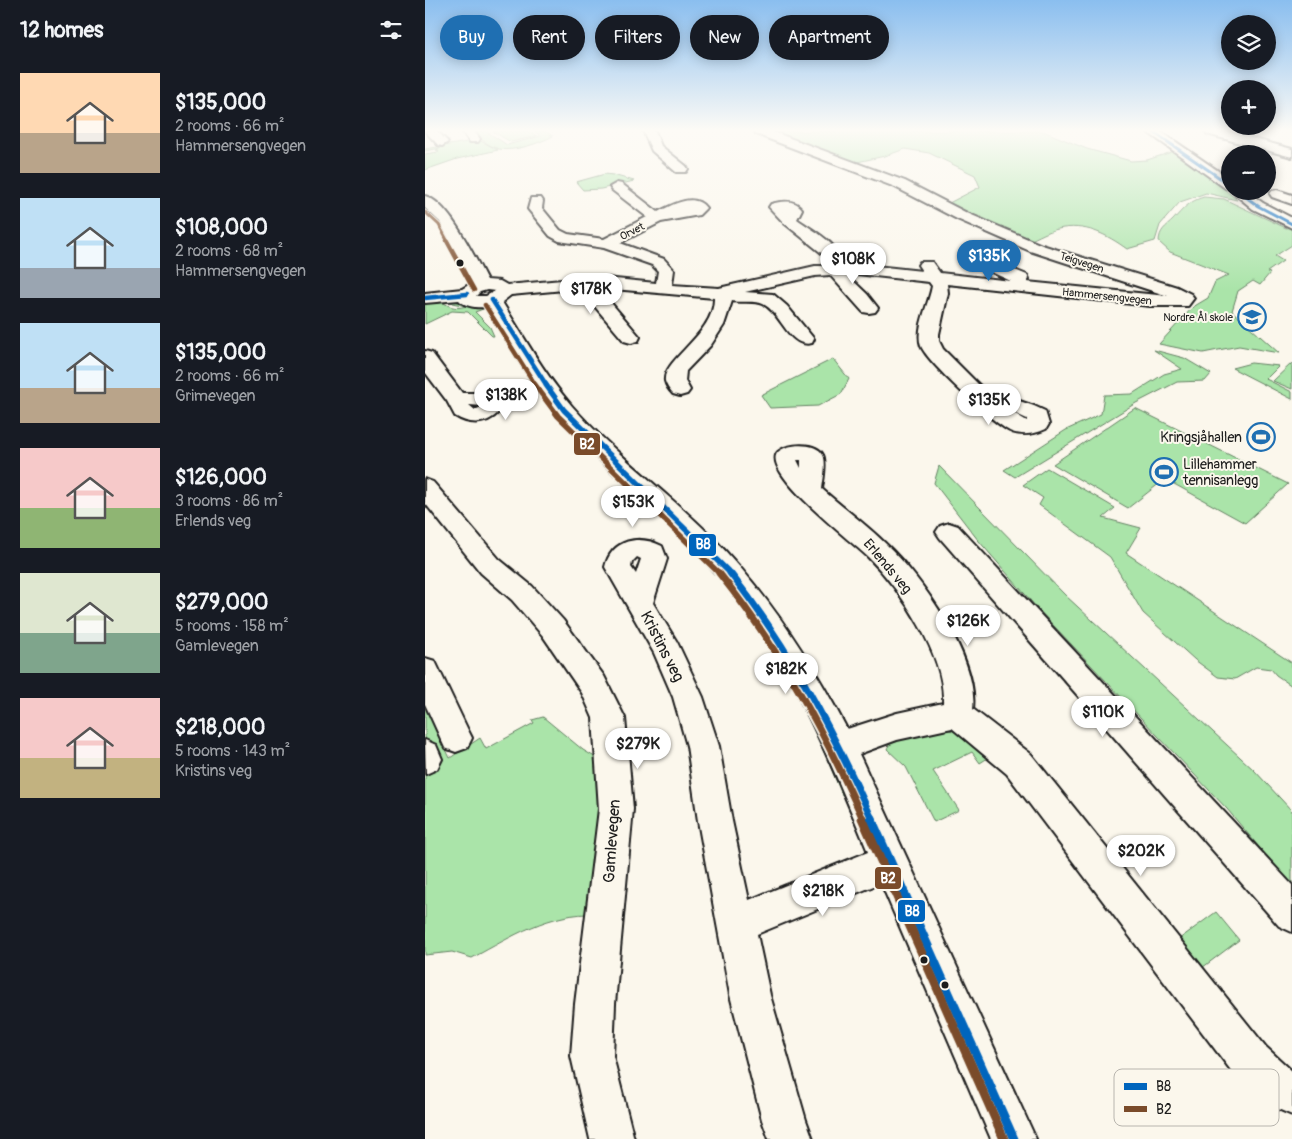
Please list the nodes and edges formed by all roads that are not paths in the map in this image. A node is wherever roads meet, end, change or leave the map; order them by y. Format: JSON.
{"nodes":[{"id":1,"x":899,"y":184,"type":"edge"},
{"id":2,"x":617,"y":187,"type":"dead end"},
{"id":3,"x":1277,"y":194,"type":"dead end"},
{"id":4,"x":425,"y":200,"type":"edge"},
{"id":5,"x":1250,"y":200,"type":"edge"},
{"id":6,"x":1292,"y":200,"type":"edge"},
{"id":7,"x":536,"y":201,"type":"dead end"},
{"id":8,"x":789,"y":220,"type":"dead end"},
{"id":9,"x":1292,"y":224,"type":"edge"},
{"id":10,"x":606,"y":244,"type":"junction"},
{"id":11,"x":973,"y":258,"type":"dead end"},
{"id":12,"x":918,"y":260,"type":"dead end"},
{"id":13,"x":835,"y":269,"type":"junction"},
{"id":14,"x":932,"y":278,"type":"junction"},
{"id":15,"x":595,"y":282,"type":"junction"},
{"id":16,"x":1027,"y":287,"type":"junction"},
{"id":17,"x":662,"y":288,"type":"junction"},
{"id":18,"x":486,"y":293,"type":"junction"},
{"id":19,"x":721,"y":295,"type":"junction"},
{"id":20,"x":425,"y":298,"type":"edge"},
{"id":21,"x":1185,"y":298,"type":"joint"},
{"id":22,"x":869,"y":308,"type":"dead end"},
{"id":23,"x":631,"y":337,"type":"dead end"},
{"id":24,"x":805,"y":339,"type":"dead end"},
{"id":25,"x":425,"y":357,"type":"edge"},
{"id":26,"x":680,"y":390,"type":"dead end"},
{"id":27,"x":979,"y":394,"type":"dead end"},
{"id":28,"x":456,"y":399,"type":"dead end"},
{"id":29,"x":425,"y":487,"type":"edge"},
{"id":30,"x":809,"y":490,"type":"dead end"},
{"id":31,"x":949,"y":532,"type":"dead end"},
{"id":32,"x":640,"y":602,"type":"dead end"},
{"id":33,"x":425,"y":670,"type":"edge"},
{"id":34,"x":957,"y":714,"type":"junction"},
{"id":35,"x":456,"y":738,"type":"dead end"},
{"id":36,"x":840,"y":747,"type":"junction"},
{"id":37,"x":890,"y":861,"type":"junction"},
{"id":38,"x":1292,"y":913,"type":"edge"},
{"id":39,"x":736,"y":924,"type":"junction"},
{"id":40,"x":1259,"y":1069,"type":"edge"},
{"id":41,"x":1279,"y":1088,"type":"edge"},
{"id":42,"x":1292,"y":1093,"type":"edge"},
{"id":43,"x":612,"y":1139,"type":"edge"},
{"id":44,"x":791,"y":1139,"type":"edge"},
{"id":45,"x":1014,"y":1139,"type":"edge"}],
"edges":[{"from":1,"to":21,"type":"street","name":"Teigvegen"},
{"from":2,"to":10,"type":"street","name":"Orvet"},
{"from":3,"to":6,"type":"street"},
{"from":4,"to":18,"type":"street"},
{"from":5,"to":9,"type":"street"},
{"from":7,"to":10,"type":"street"},
{"from":8,"to":13,"type":"street"},
{"from":10,"to":17,"type":"street"},
{"from":11,"to":16,"type":"street"},
{"from":12,"to":14,"type":"street"},
{"from":13,"to":14,"type":"street","name":"Hammersengvegen"},
{"from":13,"to":19,"type":"street","name":"Hammersengvegen"},
{"from":13,"to":22,"type":"street"},
{"from":14,"to":16,"type":"street","name":"Hammersengvegen"},
{"from":14,"to":27,"type":"street"},
{"from":15,"to":17,"type":"street","name":"Hammersengvegen"},
{"from":15,"to":18,"type":"street","name":"Hammersengvegen"},
{"from":15,"to":23,"type":"street"},
{"from":16,"to":21,"type":"street","name":"Hammersengvegen"},
{"from":17,"to":19,"type":"street","name":"Hammersengvegen"},
{"from":18,"to":20,"type":"street","name":"Hammersengvegen"},
{"from":18,"to":36,"type":"street"},
{"from":19,"to":24,"type":"street"},
{"from":19,"to":26,"type":"street"},
{"from":25,"to":28,"type":"street"},
{"from":29,"to":43,"type":"street","name":"Gamlevegen"},
{"from":30,"to":34,"type":"street","name":"Erlends veg"},
{"from":31,"to":38,"type":"street"},
{"from":32,"to":39,"type":"street","name":"Kristins veg"},
{"from":33,"to":35,"type":"street"},
{"from":34,"to":36,"type":"street"},
{"from":34,"to":40,"type":"street"},
{"from":36,"to":37,"type":"street"},
{"from":37,"to":39,"type":"street"},
{"from":37,"to":45,"type":"street"},
{"from":39,"to":44,"type":"street","name":"Kristins veg"},
{"from":41,"to":42,"type":"street"}]}
